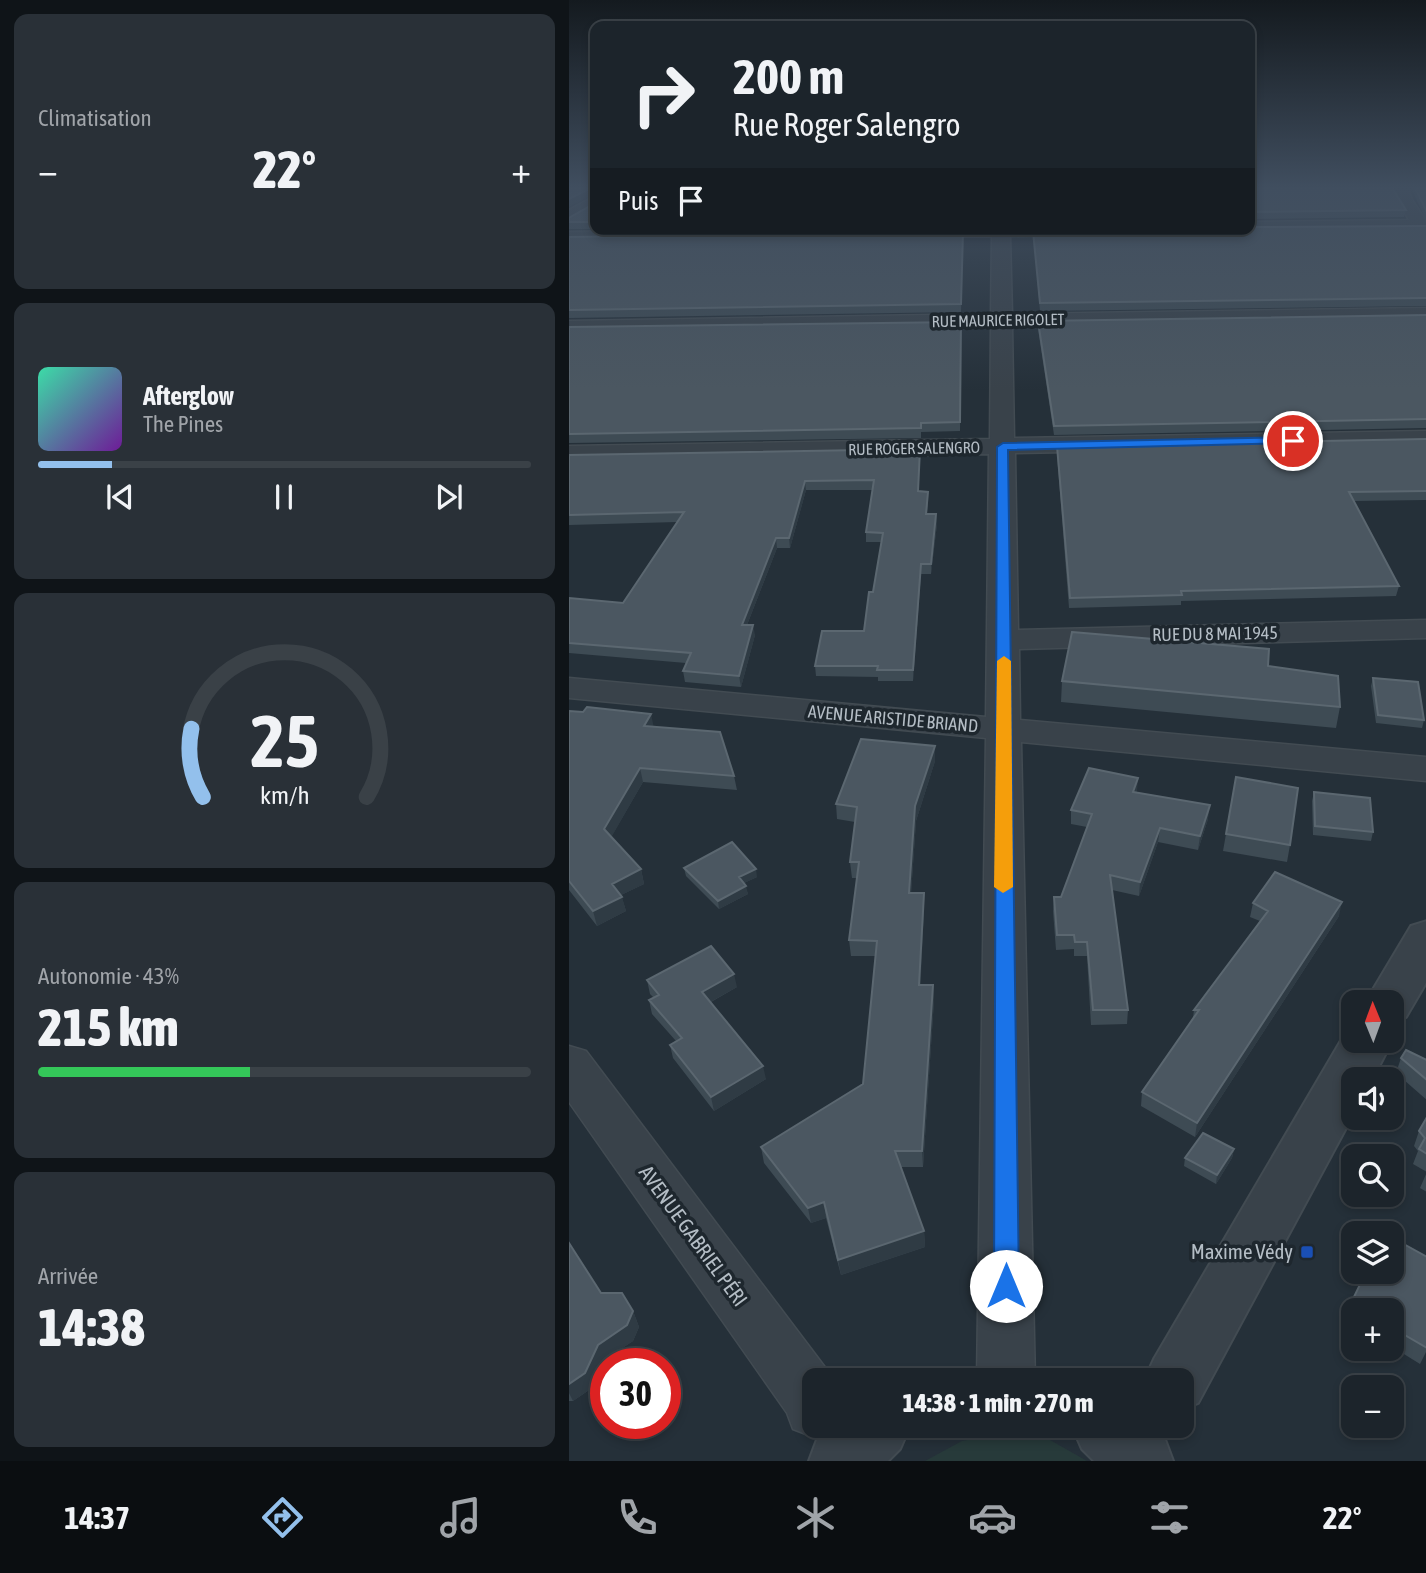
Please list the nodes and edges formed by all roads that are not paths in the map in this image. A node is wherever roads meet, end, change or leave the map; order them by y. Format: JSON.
{"nodes":[{"id":1,"x":1001,"y":254,"type":"edge"},
{"id":2,"x":1426,"y":314,"type":"edge"},
{"id":3,"x":1001,"y":320,"type":"junction"},
{"id":4,"x":569,"y":327,"type":"edge"},
{"id":5,"x":1426,"y":438,"type":"edge"},
{"id":6,"x":1003,"y":447,"type":"junction"},
{"id":7,"x":569,"y":454,"type":"edge"},
{"id":8,"x":1426,"y":629,"type":"edge"},
{"id":9,"x":1005,"y":640,"type":"junction"},
{"id":10,"x":569,"y":688,"type":"edge"},
{"id":11,"x":1002,"y":729,"type":"junction"},
{"id":12,"x":1426,"y":769,"type":"edge"},
{"id":13,"x":1426,"y":938,"type":"edge"},
{"id":14,"x":1396,"y":990,"type":"edge"},
{"id":15,"x":1360,"y":1054,"type":"edge"},
{"id":16,"x":569,"y":1065,"type":"edge"},
{"id":17,"x":1006,"y":1368,"type":"edge"},
{"id":18,"x":1183,"y":1368,"type":"edge"},
{"id":19,"x":802,"y":1385,"type":"edge"},
{"id":20,"x":824,"y":1438,"type":"edge"},
{"id":21,"x":865,"y":1438,"type":"edge"},
{"id":22,"x":832,"y":1461,"type":"edge"},
{"id":23,"x":842,"y":1461,"type":"edge"}],
"edges":[{"from":1,"to":3,"type":"street"},
{"from":2,"to":3,"type":"street","name":"RUE MAURICE RIGOLET"},
{"from":3,"to":4,"type":"street","name":"RUE MAURICE RIGOLET"},
{"from":3,"to":6,"type":"street"},
{"from":5,"to":6,"type":"street","name":"RUE ROGER SALENGRO"},
{"from":6,"to":7,"type":"street","name":"RUE ROGER SALENGRO"},
{"from":6,"to":9,"type":"street"},
{"from":8,"to":9,"type":"street","name":"RUE DU 8 MAI 1945"},
{"from":9,"to":11,"type":"street"},
{"from":10,"to":11,"type":"street","name":"AVENUE ARISTIDE BRIAND"},
{"from":11,"to":12,"type":"street","name":"AVENUE ARISTIDE BRIAND"},
{"from":11,"to":17,"type":"street"},
{"from":13,"to":14,"type":"street"},
{"from":15,"to":18,"type":"street"},
{"from":16,"to":19,"type":"street","name":"AVENUE GABRIEL PÉRI"},
{"from":20,"to":22,"type":"street"},
{"from":21,"to":23,"type":"street"}]}
